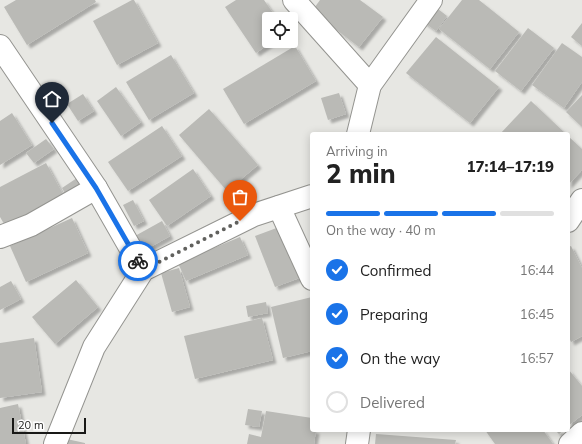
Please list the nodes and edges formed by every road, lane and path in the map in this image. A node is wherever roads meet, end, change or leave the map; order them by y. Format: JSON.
{"nodes":[{"id":1,"x":294,"y":0,"type":"edge"},
{"id":2,"x":431,"y":0,"type":"edge"},
{"id":3,"x":0,"y":46,"type":"edge"},
{"id":4,"x":370,"y":85,"type":"junction"},
{"id":5,"x":358,"y":132,"type":"edge"},
{"id":6,"x":96,"y":188,"type":"junction"},
{"id":7,"x":310,"y":197,"type":"edge"},
{"id":8,"x":582,"y":200,"type":"edge"},
{"id":9,"x":279,"y":207,"type":"junction"},
{"id":10,"x":570,"y":218,"type":"edge"},
{"id":11,"x":0,"y":237,"type":"edge"},
{"id":12,"x":143,"y":270,"type":"junction"},
{"id":13,"x":310,"y":275,"type":"edge"},
{"id":14,"x":359,"y":432,"type":"edge"},
{"id":15,"x":582,"y":433,"type":"edge"},
{"id":16,"x":55,"y":444,"type":"edge"},
{"id":17,"x":357,"y":444,"type":"edge"},
{"id":18,"x":570,"y":444,"type":"edge"}],
"edges":[{"from":1,"to":4,"type":"street"},
{"from":2,"to":4,"type":"street"},
{"from":3,"to":6,"type":"street"},
{"from":4,"to":5,"type":"street"},
{"from":6,"to":11,"type":"street"},
{"from":6,"to":12,"type":"street"},
{"from":7,"to":9,"type":"street"},
{"from":8,"to":10,"type":"street"},
{"from":9,"to":12,"type":"street"},
{"from":9,"to":13,"type":"street"},
{"from":12,"to":16,"type":"street"},
{"from":14,"to":17,"type":"street"},
{"from":15,"to":18,"type":"street"}]}
